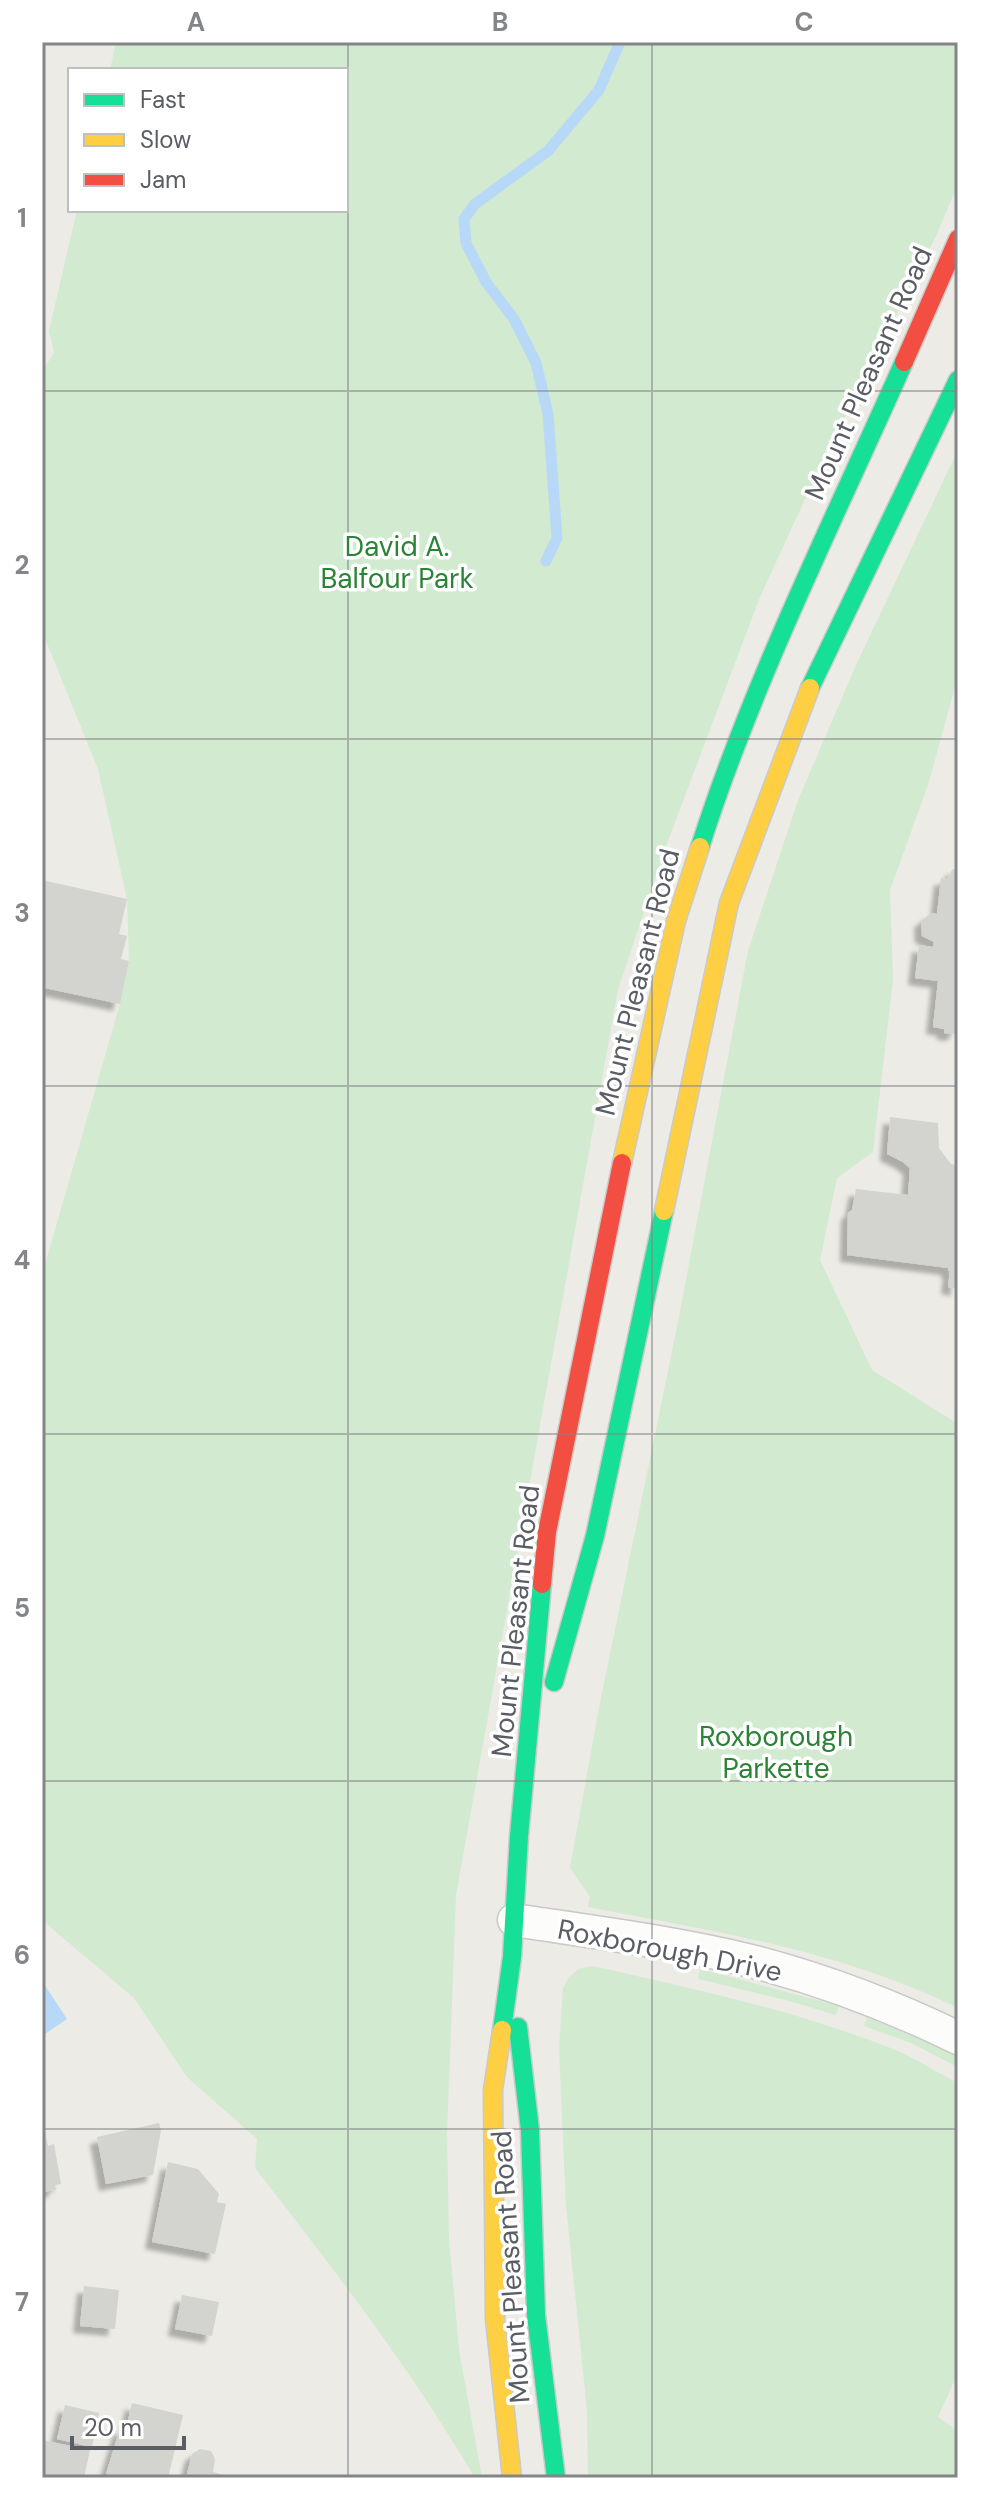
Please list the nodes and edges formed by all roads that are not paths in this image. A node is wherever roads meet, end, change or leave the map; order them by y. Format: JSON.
{"nodes":[{"id":1,"x":958,"y":239,"type":"edge"},
{"id":2,"x":958,"y":380,"type":"edge"},
{"id":3,"x":526,"y":1782,"type":"junction"},
{"id":4,"x":514,"y":1920,"type":"junction"},
{"id":5,"x":512,"y":1957,"type":"junction"},
{"id":6,"x":958,"y":2038,"type":"edge"},
{"id":7,"x":512,"y":2478,"type":"edge"},
{"id":8,"x":556,"y":2478,"type":"edge"}],
"edges":[{"from":1,"to":3,"type":"main road","name":"Mount Pleasant Road"},
{"from":2,"to":3,"type":"main road","name":"Mount Pleasant Road"},
{"from":3,"to":4,"type":"main road","name":"Mount Pleasant Road"},
{"from":4,"to":5,"type":"main road","name":"Mount Pleasant Road"},
{"from":4,"to":6,"type":"street","name":"Roxborough Drive"},
{"from":5,"to":7,"type":"main road","name":"Mount Pleasant Road"},
{"from":5,"to":8,"type":"main road","name":"Mount Pleasant Road"}]}
